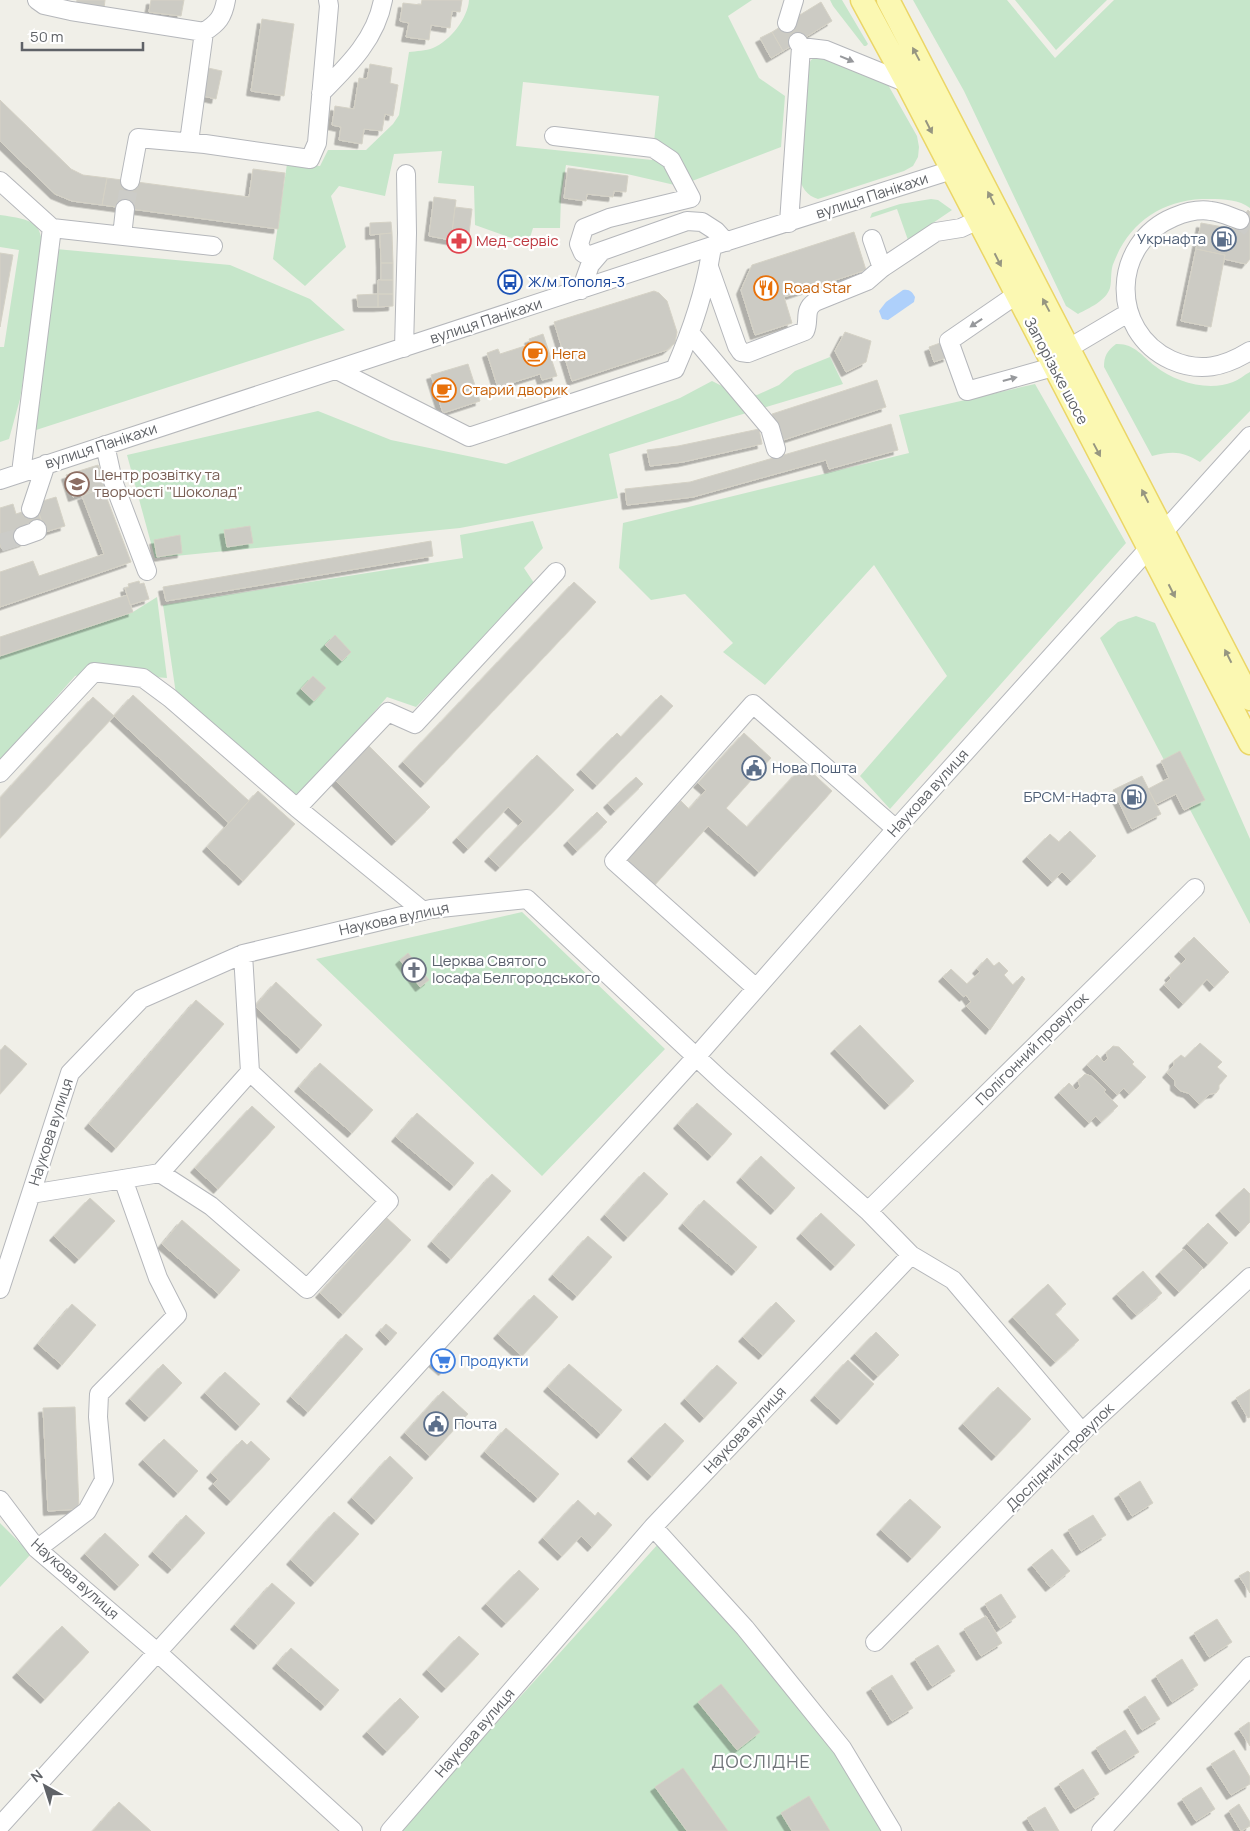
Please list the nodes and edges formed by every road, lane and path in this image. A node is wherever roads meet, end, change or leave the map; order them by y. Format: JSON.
{"nodes":[{"id":1,"x":37,"y":0,"type":"edge"},
{"id":2,"x":226,"y":0,"type":"edge"},
{"id":3,"x":328,"y":0,"type":"edge"},
{"id":4,"x":383,"y":0,"type":"edge"},
{"id":5,"x":794,"y":0,"type":"edge"},
{"id":6,"x":862,"y":0,"type":"edge"},
{"id":7,"x":888,"y":0,"type":"edge"},
{"id":8,"x":787,"y":23,"type":"dead end"},
{"id":9,"x":204,"y":32,"type":"junction"},
{"id":10,"x":907,"y":83,"type":"junction"},
{"id":11,"x":322,"y":93,"type":"junction"},
{"id":12,"x":554,"y":136,"type":"dead end"},
{"id":13,"x":189,"y":142,"type":"junction"},
{"id":14,"x":972,"y":160,"type":"junction"},
{"id":15,"x":952,"y":170,"type":"junction"},
{"id":16,"x":406,"y":174,"type":"dead end"},
{"id":17,"x":0,"y":181,"type":"edge"},
{"id":18,"x":130,"y":181,"type":"tunnel mouth"},
{"id":19,"x":691,"y":198,"type":"junction"},
{"id":20,"x":125,"y":208,"type":"tunnel mouth"},
{"id":21,"x":978,"y":220,"type":"junction"},
{"id":22,"x":1240,"y":220,"type":"tunnel mouth"},
{"id":23,"x":702,"y":222,"type":"junction"},
{"id":24,"x":789,"y":223,"type":"junction"},
{"id":25,"x":52,"y":228,"type":"junction"},
{"id":26,"x":122,"y":236,"type":"junction"},
{"id":27,"x":872,"y":239,"type":"dead end"},
{"id":28,"x":719,"y":244,"type":"junction"},
{"id":29,"x":213,"y":246,"type":"dead end"},
{"id":30,"x":602,"y":251,"type":"junction"},
{"id":31,"x":709,"y":267,"type":"junction"},
{"id":32,"x":882,"y":268,"type":"junction"},
{"id":33,"x":581,"y":290,"type":"junction"},
{"id":34,"x":1016,"y":295,"type":"junction"},
{"id":35,"x":1128,"y":313,"type":"junction"},
{"id":36,"x":691,"y":334,"type":"junction"},
{"id":37,"x":404,"y":348,"type":"junction"},
{"id":38,"x":1069,"y":348,"type":"junction"},
{"id":39,"x":1250,"y":351,"type":"edge"},
{"id":40,"x":1053,"y":367,"type":"junction"},
{"id":41,"x":337,"y":370,"type":"junction"},
{"id":42,"x":1250,"y":436,"type":"edge"},
{"id":43,"x":105,"y":445,"type":"junction"},
{"id":44,"x":776,"y":449,"type":"dead end"},
{"id":45,"x":46,"y":464,"type":"junction"},
{"id":46,"x":21,"y":473,"type":"junction"},
{"id":47,"x":0,"y":480,"type":"edge"},
{"id":48,"x":31,"y":509,"type":"dead end"},
{"id":49,"x":1156,"y":540,"type":"junction"},
{"id":50,"x":147,"y":572,"type":"dead end"},
{"id":51,"x":556,"y":572,"type":"dead end"},
{"id":52,"x":1250,"y":699,"type":"edge"},
{"id":53,"x":1250,"y":743,"type":"edge"},
{"id":54,"x":0,"y":772,"type":"edge"},
{"id":55,"x":297,"y":808,"type":"junction"},
{"id":56,"x":896,"y":829,"type":"junction"},
{"id":57,"x":1195,"y":888,"type":"dead end"},
{"id":58,"x":423,"y":910,"type":"junction"},
{"id":59,"x":243,"y":954,"type":"junction"},
{"id":60,"x":756,"y":988,"type":"junction"},
{"id":61,"x":696,"y":1056,"type":"junction"},
{"id":62,"x":250,"y":1072,"type":"junction"},
{"id":63,"x":160,"y":1172,"type":"junction"},
{"id":64,"x":123,"y":1179,"type":"junction"},
{"id":65,"x":30,"y":1194,"type":"junction"},
{"id":66,"x":868,"y":1211,"type":"junction"},
{"id":67,"x":911,"y":1254,"type":"junction"},
{"id":68,"x":1250,"y":1277,"type":"edge"},
{"id":69,"x":0,"y":1289,"type":"edge"},
{"id":70,"x":1082,"y":1432,"type":"junction"},
{"id":71,"x":0,"y":1500,"type":"edge"},
{"id":72,"x":653,"y":1527,"type":"junction"},
{"id":73,"x":37,"y":1549,"type":"junction"},
{"id":74,"x":875,"y":1642,"type":"dead end"},
{"id":75,"x":157,"y":1652,"type":"junction"},
{"id":76,"x":1250,"y":1666,"type":"edge"},
{"id":77,"x":0,"y":1826,"type":"edge"},
{"id":78,"x":353,"y":1831,"type":"edge"},
{"id":79,"x":390,"y":1831,"type":"edge"},
{"id":80,"x":892,"y":1831,"type":"edge"},
{"id":81,"x":1101,"y":1831,"type":"edge"}],
"edges":[{"from":1,"to":9,"type":"street"},
{"from":2,"to":9,"type":"street"},
{"from":3,"to":11,"type":"street"},
{"from":4,"to":11,"type":"street"},
{"from":5,"to":8,"type":"street"},
{"from":6,"to":10,"type":"main road","name":"Запорізьке шосе"},
{"from":14,"to":7,"type":"main road","name":"Запорізьке шосе","one_way":true},
{"from":9,"to":13,"type":"street"},
{"from":10,"to":15,"type":"main road","name":"Запорізьке шосе","one_way":true},
{"from":24,"to":10,"type":"street","one_way":true},
{"from":11,"to":13,"type":"street"},
{"from":12,"to":19,"type":"street"},
{"from":13,"to":18,"type":"street"},
{"from":14,"to":15,"type":"street","name":"вулиця Панікахи"},
{"from":38,"to":14,"type":"main road","name":"Запорізьке шосе","one_way":true},
{"from":15,"to":21,"type":"main road","name":"Запорізьке шосе"},
{"from":15,"to":24,"type":"street","name":"вулиця Панікахи"},
{"from":16,"to":37,"type":"street"},
{"from":17,"to":25,"type":"street"},
{"from":19,"to":23,"type":"street"},
{"from":19,"to":30,"type":"street"},
{"from":20,"to":26,"type":"street"},
{"from":21,"to":32,"type":"street"},
{"from":21,"to":34,"type":"main road","name":"Запорізьке шосе","one_way":true},
{"from":22,"to":35,"type":"street"},
{"from":23,"to":28,"type":"street"},
{"from":23,"to":30,"type":"street"},
{"from":24,"to":28,"type":"street","name":"вулиця Панікахи"},
{"from":25,"to":26,"type":"street"},
{"from":25,"to":46,"type":"street"},
{"from":26,"to":29,"type":"street"},
{"from":27,"to":32,"type":"street"},
{"from":28,"to":31,"type":"street"},
{"from":28,"to":33,"type":"street","name":"вулиця Панікахи"},
{"from":30,"to":33,"type":"street"},
{"from":31,"to":32,"type":"street"},
{"from":31,"to":36,"type":"street"},
{"from":33,"to":37,"type":"street","name":"вулиця Панікахи"},
{"from":34,"to":40,"type":"main road","name":"Запорізьке шосе"},
{"from":34,"to":40,"type":"street","one_way":true},
{"from":35,"to":38,"type":"street"},
{"from":35,"to":39,"type":"street"},
{"from":36,"to":41,"type":"street"},
{"from":36,"to":44,"type":"street"},
{"from":37,"to":41,"type":"street","name":"вулиця Панікахи"},
{"from":49,"to":38,"type":"main road","name":"Запорізьке шосе","one_way":true},
{"from":40,"to":49,"type":"main road","name":"Запорізьке шосе","one_way":true},
{"from":41,"to":43,"type":"street","name":"вулиця Панікахи"},
{"from":42,"to":49,"type":"street","name":"Наукова вулиця"},
{"from":43,"to":45,"type":"street","name":"вулиця Панікахи"},
{"from":43,"to":50,"type":"street"},
{"from":45,"to":46,"type":"street","name":"вулиця Панікахи"},
{"from":45,"to":48,"type":"street"},
{"from":46,"to":47,"type":"street","name":"вулиця Панікахи"},
{"from":52,"to":49,"type":"main road","name":"Запорізьке шосе","one_way":true},
{"from":49,"to":53,"type":"main road","name":"Запорізьке шосе","one_way":true},
{"from":49,"to":56,"type":"street","name":"Наукова вулиця"},
{"from":51,"to":55,"type":"street"},
{"from":54,"to":55,"type":"street"},
{"from":55,"to":58,"type":"street"},
{"from":56,"to":60,"type":"street","name":"Наукова вулиця"},
{"from":56,"to":60,"type":"street"},
{"from":57,"to":66,"type":"street","name":"Полігонний провулок"},
{"from":58,"to":59,"type":"street","name":"Наукова вулиця"},
{"from":58,"to":61,"type":"street","name":"Наукова вулиця"},
{"from":59,"to":62,"type":"street"},
{"from":59,"to":65,"type":"street","name":"Наукова вулиця"},
{"from":60,"to":61,"type":"street","name":"Наукова вулиця"},
{"from":61,"to":66,"type":"street","name":"Наукова вулиця"},
{"from":61,"to":75,"type":"street","name":"Наукова вулиця"},
{"from":62,"to":63,"type":"street"},
{"from":62,"to":63,"type":"street"},
{"from":63,"to":64,"type":"street","name":"Наукова вулиця"},
{"from":64,"to":65,"type":"street","name":"Наукова вулиця"},
{"from":64,"to":73,"type":"street"},
{"from":65,"to":69,"type":"street","name":"Наукова вулиця"},
{"from":66,"to":67,"type":"street","name":"Наукова вулиця"},
{"from":67,"to":70,"type":"street"},
{"from":67,"to":72,"type":"street","name":"Наукова вулиця"},
{"from":68,"to":70,"type":"street","name":"Дослідний провулок"},
{"from":70,"to":74,"type":"street","name":"Дослідний провулок"},
{"from":71,"to":73,"type":"street","name":"Наукова вулиця"},
{"from":72,"to":79,"type":"street","name":"Наукова вулиця"},
{"from":72,"to":80,"type":"street"},
{"from":73,"to":75,"type":"street","name":"Наукова вулиця"},
{"from":75,"to":77,"type":"street","name":"Наукова вулиця"},
{"from":75,"to":78,"type":"street","name":"Наукова вулиця"},
{"from":76,"to":81,"type":"street"}]}
